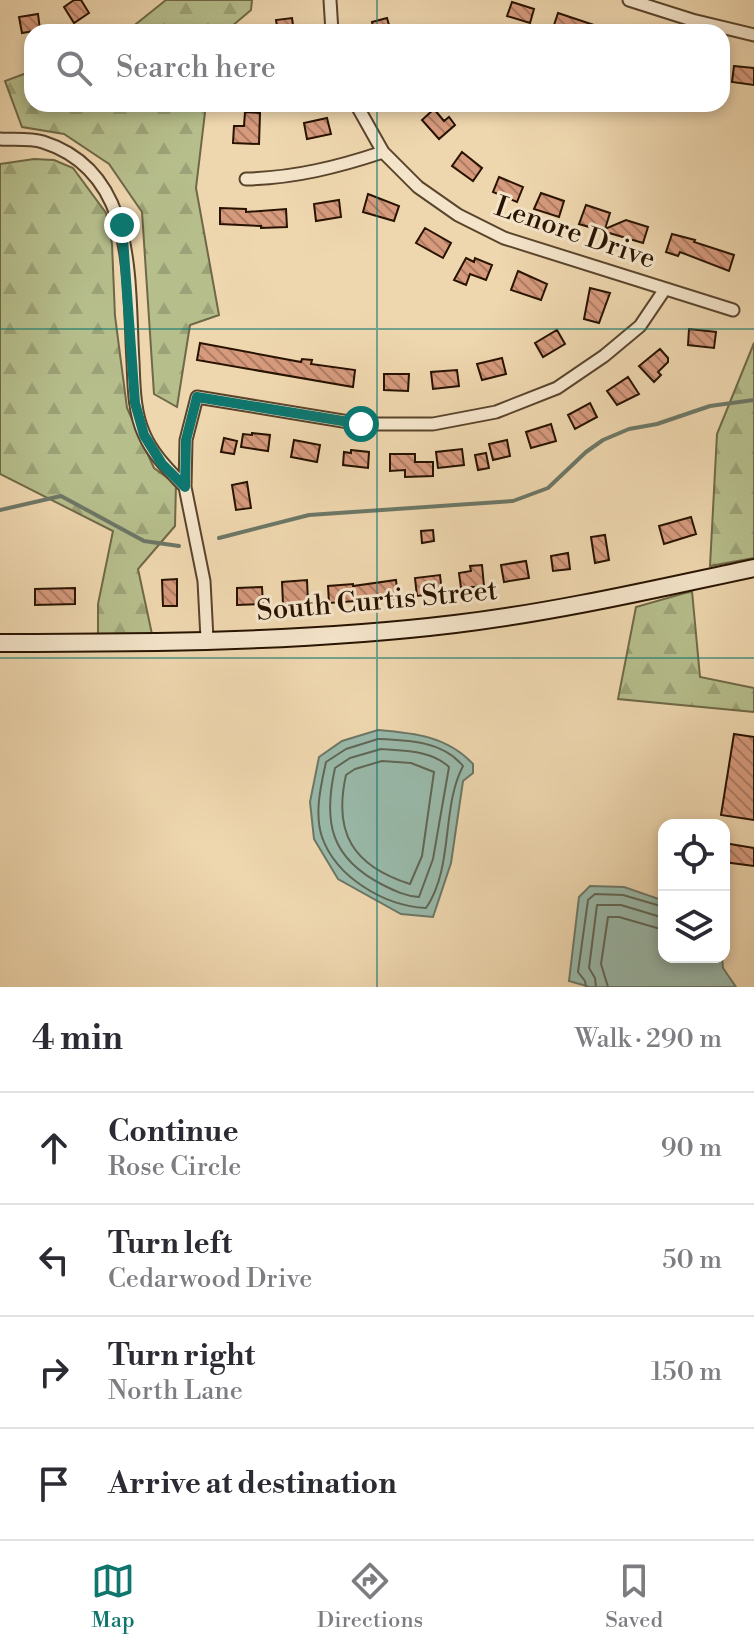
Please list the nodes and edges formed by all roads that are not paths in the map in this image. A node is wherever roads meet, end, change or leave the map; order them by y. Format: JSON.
{"nodes":[{"id":1,"x":330,"y":0,"type":"edge"},
{"id":2,"x":629,"y":0,"type":"edge"},
{"id":3,"x":332,"y":24,"type":"edge"},
{"id":4,"x":709,"y":24,"type":"edge"},
{"id":5,"x":730,"y":29,"type":"edge"},
{"id":6,"x":754,"y":35,"type":"edge"},
{"id":7,"x":360,"y":112,"type":"edge"},
{"id":8,"x":0,"y":139,"type":"edge"},
{"id":9,"x":383,"y":152,"type":"junction"},
{"id":10,"x":246,"y":179,"type":"dead end"},
{"id":11,"x":665,"y":289,"type":"junction"},
{"id":12,"x":733,"y":310,"type":"dead end"},
{"id":13,"x":185,"y":487,"type":"junction"},
{"id":14,"x":754,"y":568,"type":"edge"},
{"id":15,"x":207,"y":639,"type":"junction"},
{"id":16,"x":0,"y":643,"type":"edge"}],
"edges":[{"from":1,"to":3,"type":"street"},
{"from":2,"to":4,"type":"street"},
{"from":5,"to":6,"type":"street"},
{"from":7,"to":9,"type":"street","name":"Lenore Drive"},
{"from":8,"to":13,"type":"street"},
{"from":9,"to":10,"type":"street"},
{"from":9,"to":11,"type":"street","name":"Lenore Drive"},
{"from":11,"to":12,"type":"street","name":"Lenore Drive"},
{"from":11,"to":13,"type":"street"},
{"from":13,"to":15,"type":"street"},
{"from":14,"to":15,"type":"street","name":"South Curtis Street"},
{"from":15,"to":16,"type":"street","name":"South Curtis Street"}]}
